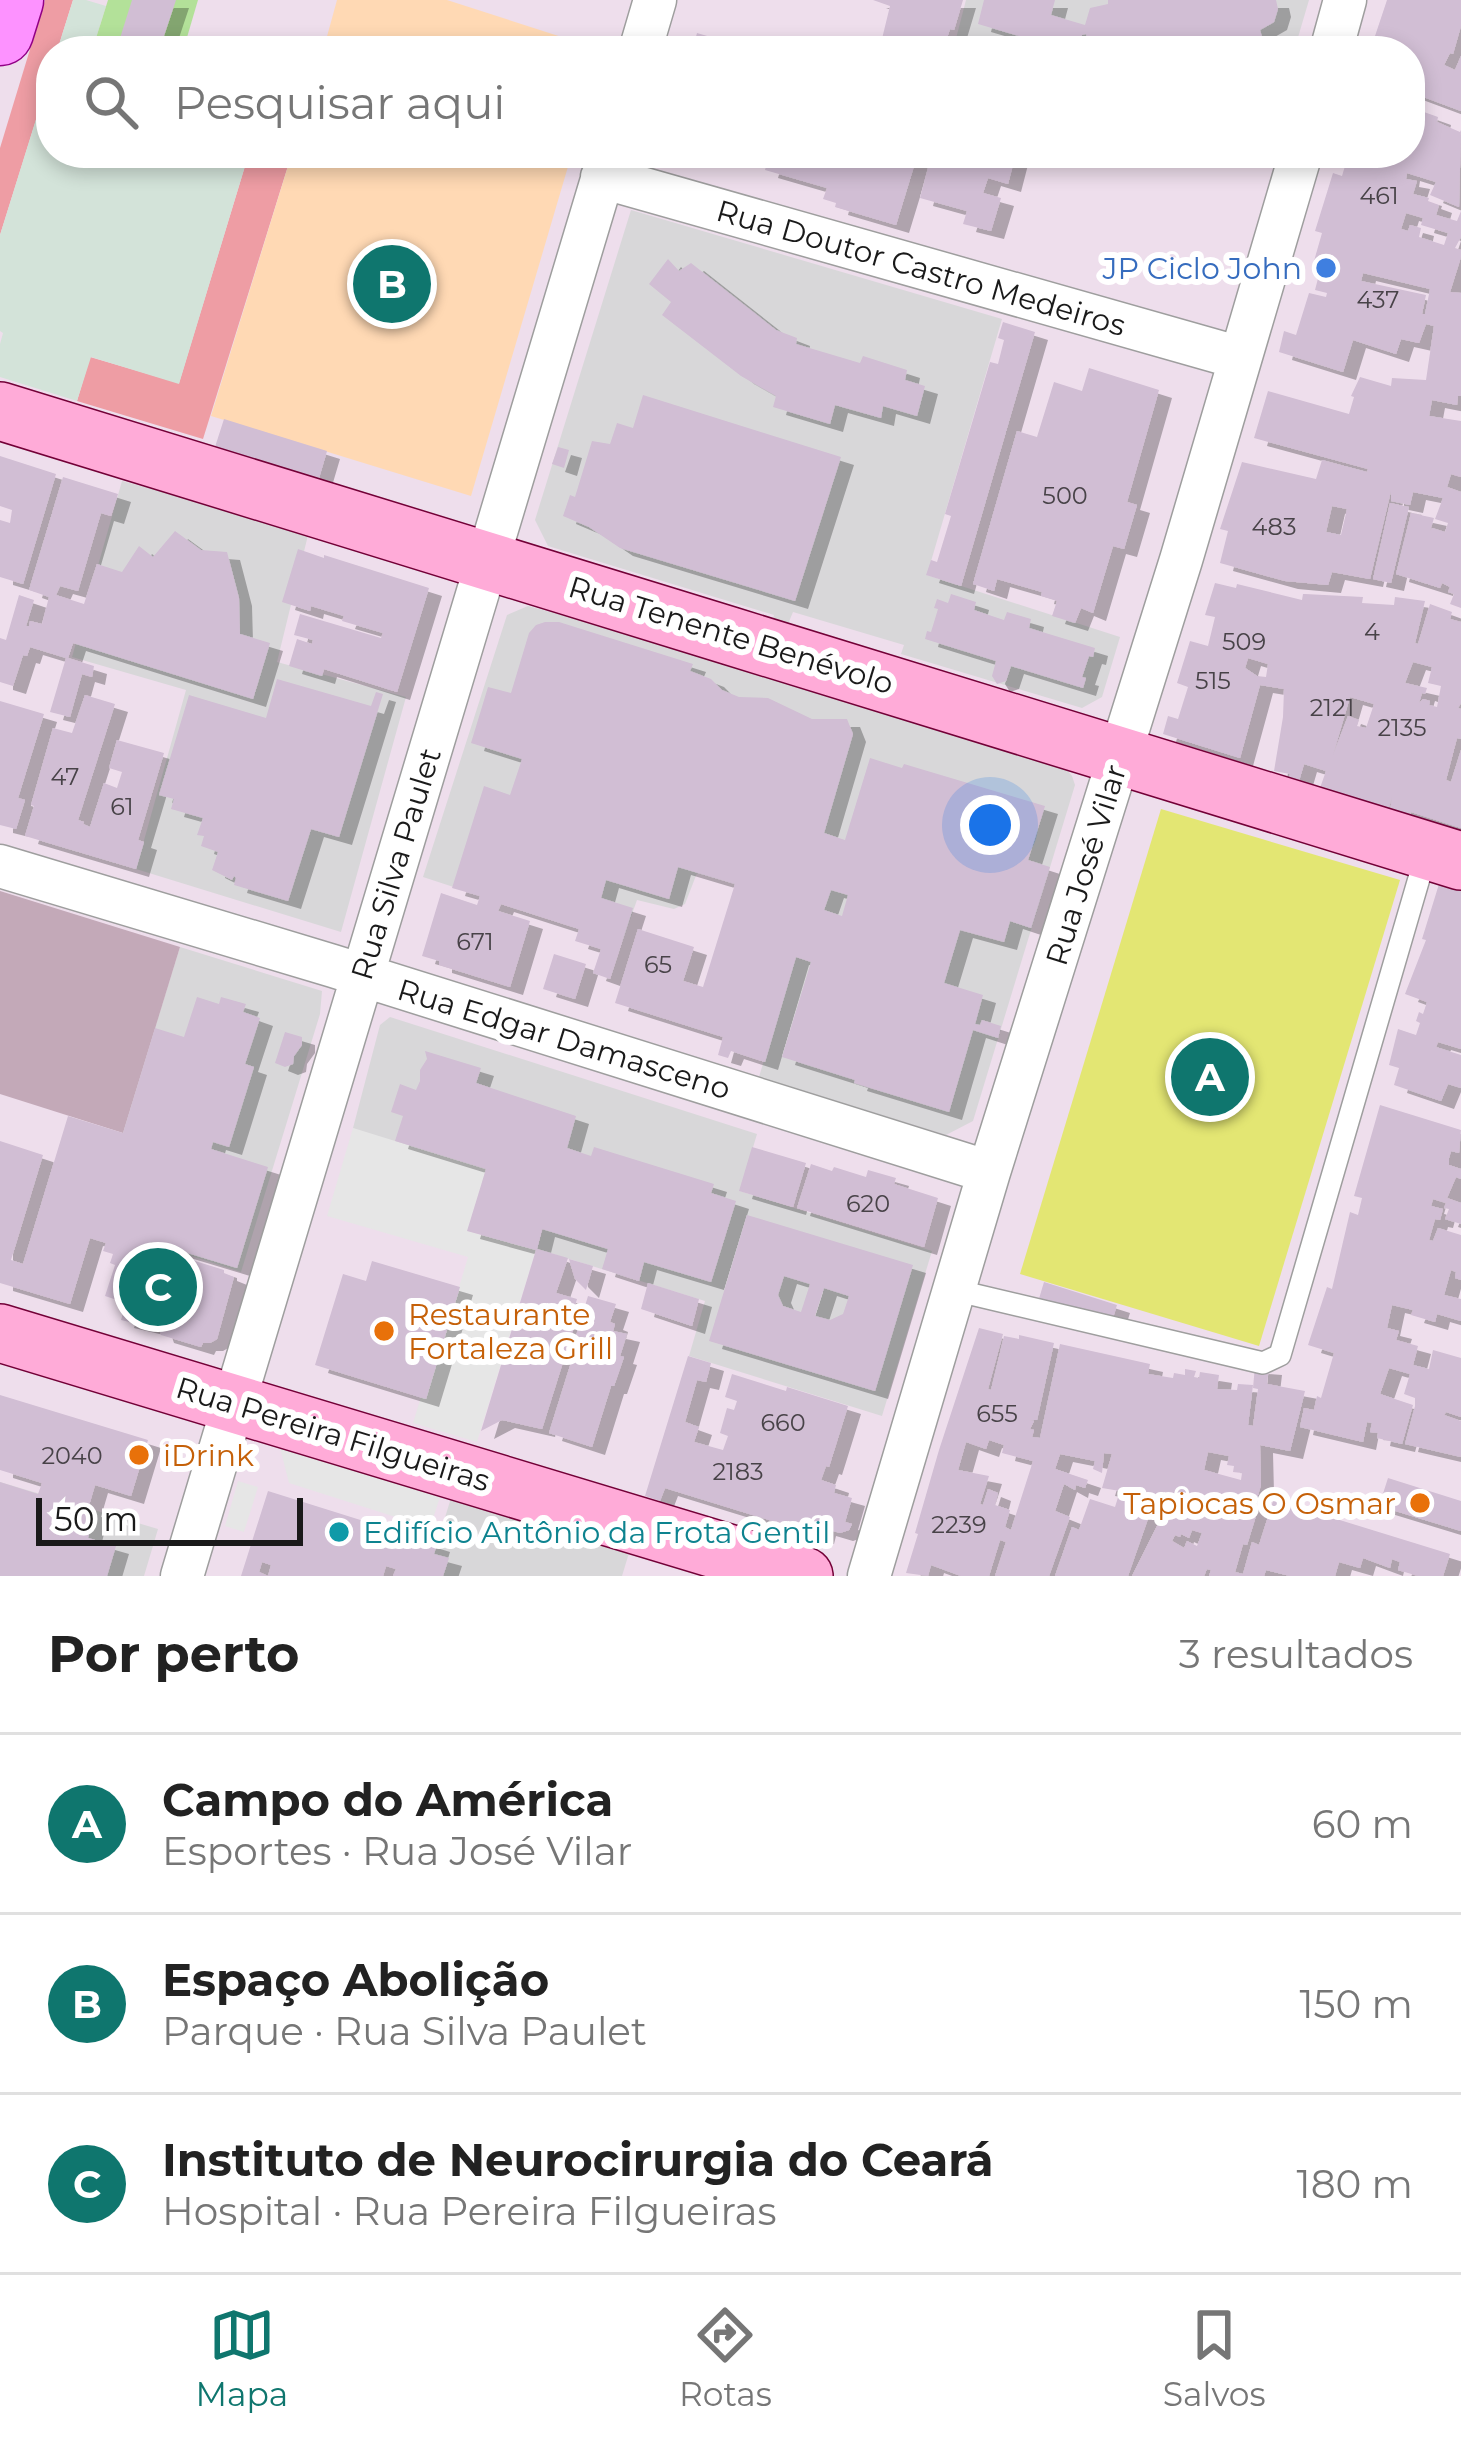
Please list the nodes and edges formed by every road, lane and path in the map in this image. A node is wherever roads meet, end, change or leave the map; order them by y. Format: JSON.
{"nodes":[{"id":1,"x":10,"y":0,"type":"edge"},
{"id":2,"x":655,"y":0,"type":"edge"},
{"id":3,"x":1346,"y":0,"type":"edge"},
{"id":4,"x":0,"y":32,"type":"edge"},
{"id":5,"x":644,"y":36,"type":"edge"},
{"id":6,"x":1335,"y":36,"type":"edge"},
{"id":7,"x":605,"y":168,"type":"edge"},
{"id":8,"x":616,"y":168,"type":"edge"},
{"id":9,"x":1296,"y":168,"type":"edge"},
{"id":10,"x":1240,"y":358,"type":"junction"},
{"id":11,"x":0,"y":411,"type":"edge"},
{"id":12,"x":489,"y":559,"type":"junction"},
{"id":13,"x":1120,"y":758,"type":"junction"},
{"id":14,"x":1444,"y":856,"type":"edge"},
{"id":15,"x":0,"y":866,"type":"edge"},
{"id":16,"x":362,"y":975,"type":"junction"},
{"id":17,"x":989,"y":1172,"type":"junction"},
{"id":18,"x":954,"y":1291,"type":"junction"},
{"id":19,"x":0,"y":1333,"type":"edge"},
{"id":20,"x":234,"y":1405,"type":"junction"},
{"id":21,"x":182,"y":1576,"type":"edge"},
{"id":22,"x":804,"y":1576,"type":"edge"},
{"id":23,"x":869,"y":1576,"type":"edge"}],
"edges":[{"from":1,"to":4,"type":"main road"},
{"from":2,"to":5,"type":"street"},
{"from":3,"to":6,"type":"street"},
{"from":7,"to":12,"type":"street","name":"Rua Silva Paulet"},
{"from":8,"to":10,"type":"street","name":"Rua Doutor Castro Medeiros"},
{"from":9,"to":10,"type":"street","name":"Rua José Vilar"},
{"from":10,"to":13,"type":"street","name":"Rua José Vilar"},
{"from":11,"to":12,"type":"street","name":"Rua Tenente Benévolo"},
{"from":12,"to":13,"type":"street","name":"Rua Tenente Benévolo"},
{"from":12,"to":16,"type":"street","name":"Rua Silva Paulet"},
{"from":13,"to":14,"type":"street","name":"Rua Tenente Benévolo"},
{"from":13,"to":17,"type":"street","name":"Rua José Vilar"},
{"from":14,"to":18,"type":"lane"},
{"from":15,"to":16,"type":"street","name":"Rua Edgar Damasceno"},
{"from":16,"to":17,"type":"street","name":"Rua Edgar Damasceno"},
{"from":16,"to":20,"type":"street","name":"Rua Silva Paulet"},
{"from":17,"to":18,"type":"street","name":"Rua José Vilar"},
{"from":18,"to":23,"type":"street","name":"Rua José Vilar"},
{"from":19,"to":20,"type":"street","name":"Rua Pereira Filgueiras"},
{"from":20,"to":21,"type":"street","name":"Rua Silva Paulet"},
{"from":20,"to":22,"type":"street","name":"Rua Pereira Filgueiras"}]}
